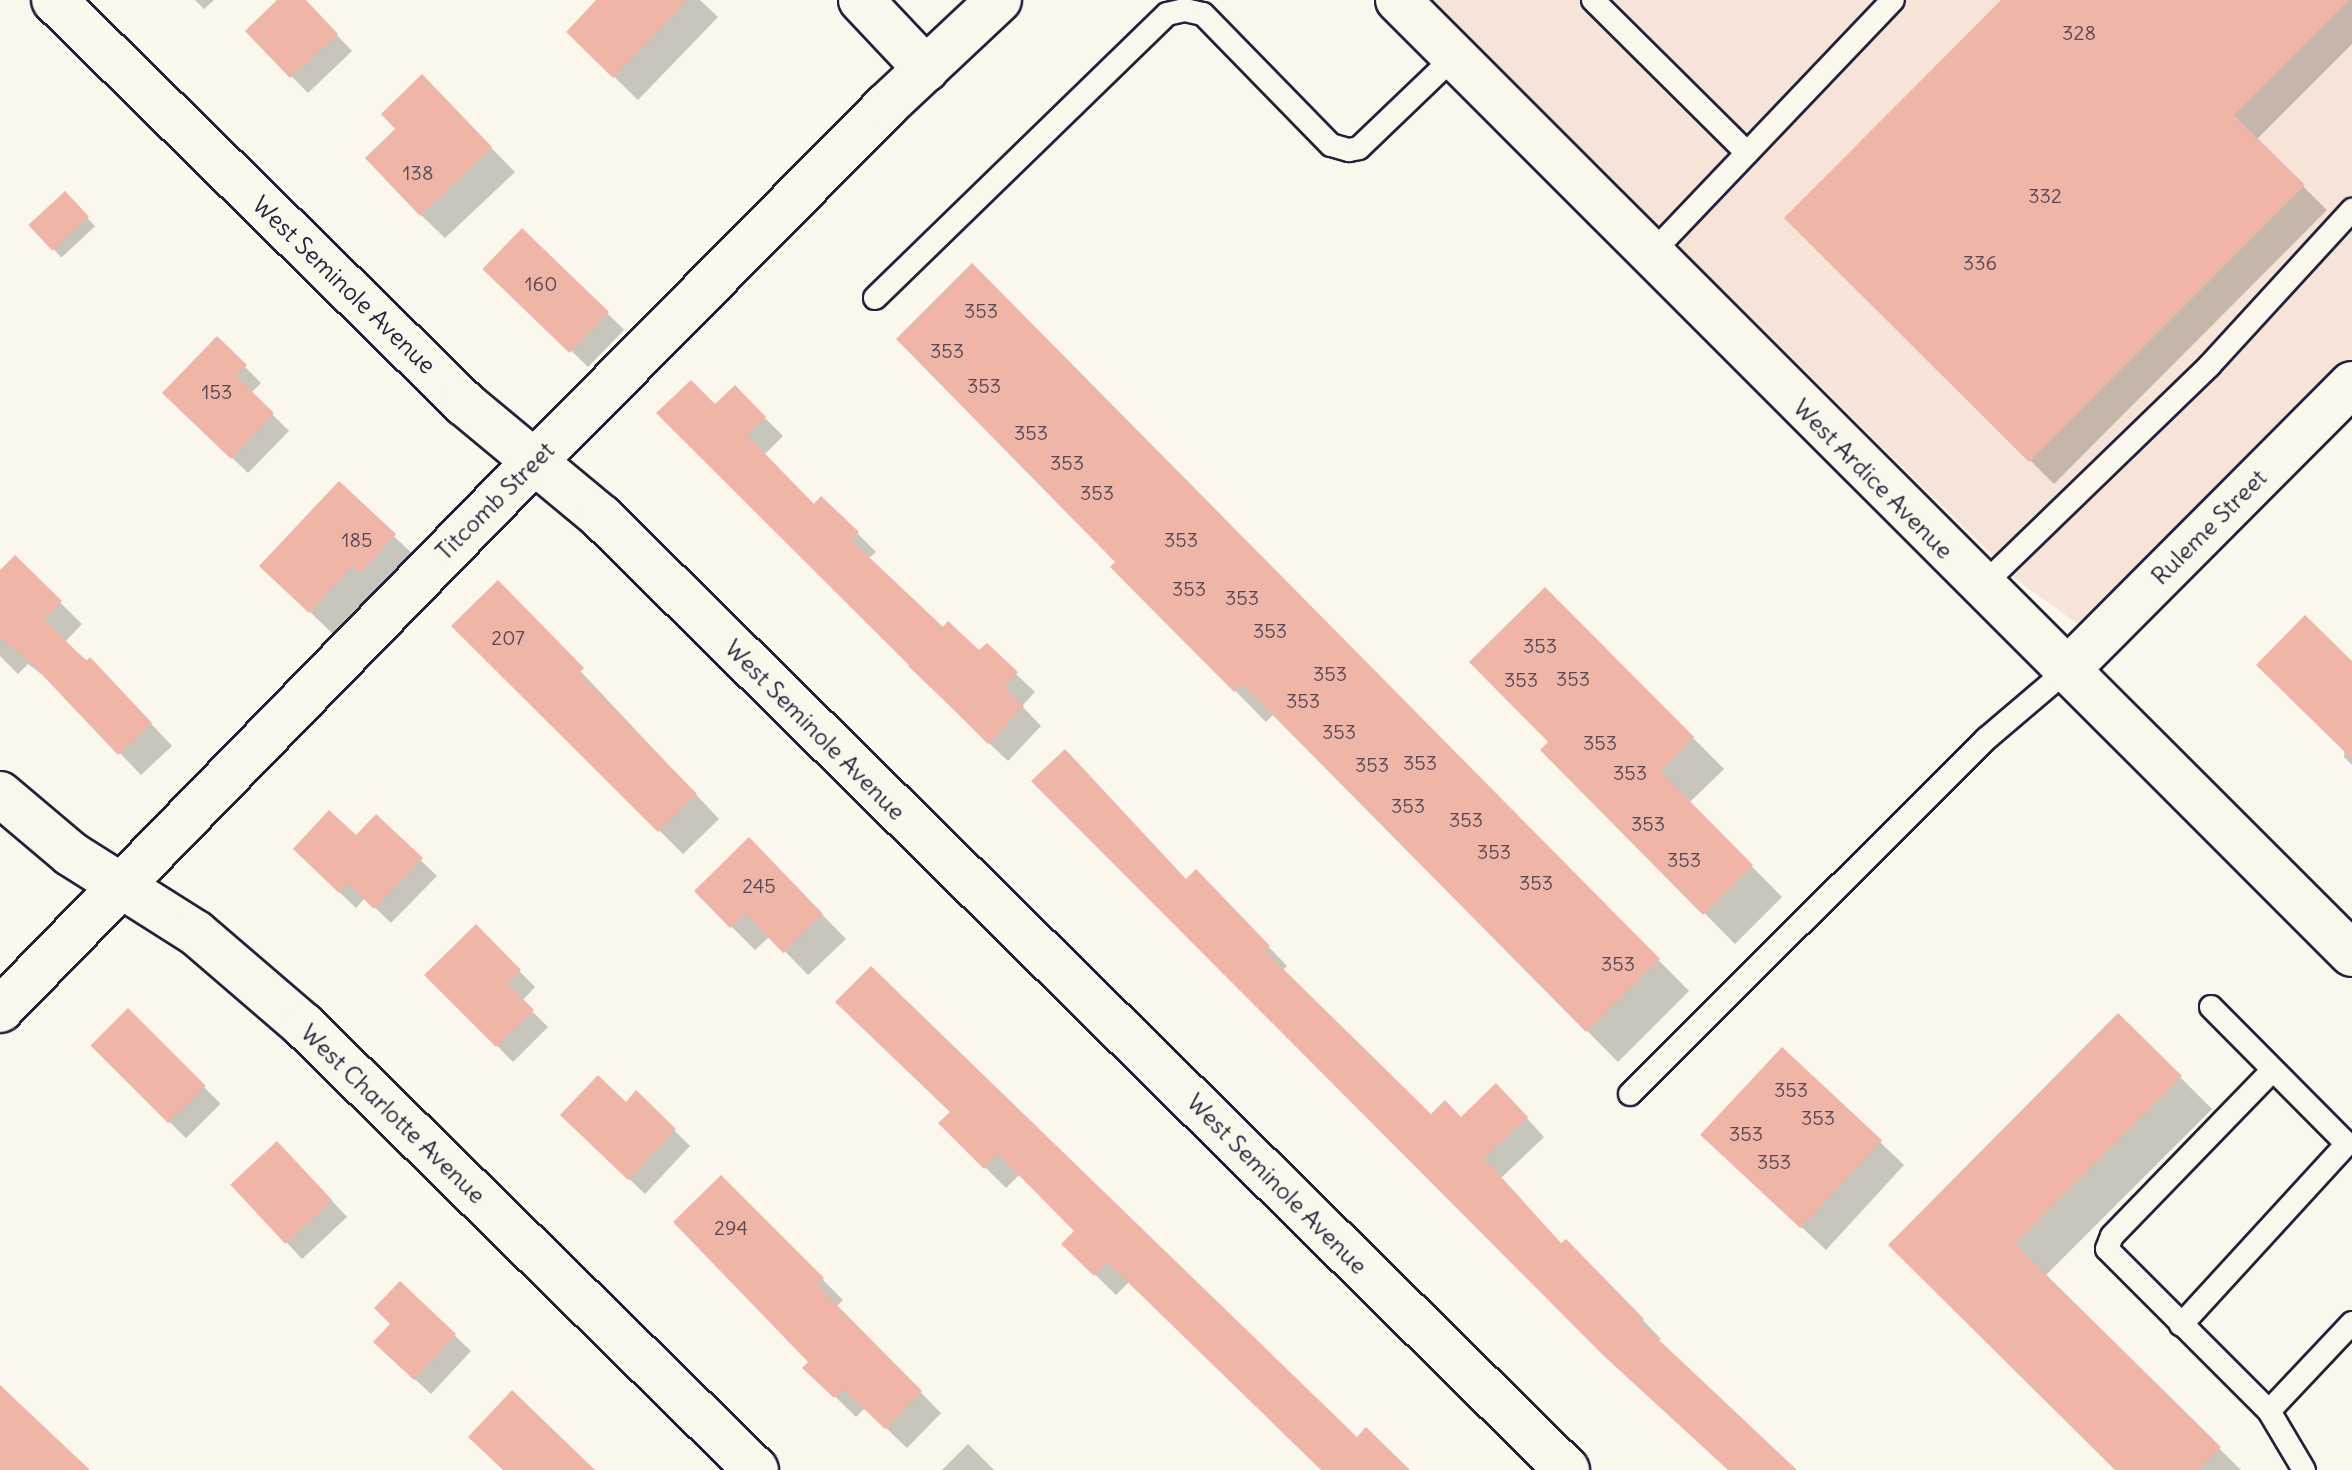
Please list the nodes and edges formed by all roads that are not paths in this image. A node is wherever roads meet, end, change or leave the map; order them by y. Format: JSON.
{"nodes":[{"id":1,"x":54,"y":0,"type":"edge"},
{"id":2,"x":861,"y":0,"type":"edge"},
{"id":3,"x":999,"y":0,"type":"edge"},
{"id":4,"x":1398,"y":0,"type":"edge"},
{"id":5,"x":1593,"y":0,"type":"edge"},
{"id":6,"x":1893,"y":0,"type":"edge"},
{"id":7,"x":1454,"y":57,"type":"junction"},
{"id":8,"x":926,"y":69,"type":"junction"},
{"id":9,"x":1747,"y":153,"type":"junction"},
{"id":10,"x":2352,"y":210,"type":"edge"},
{"id":11,"x":1650,"y":255,"type":"junction"},
{"id":12,"x":875,"y":298,"type":"dead end"},
{"id":13,"x":2352,"y":384,"type":"edge"},
{"id":14,"x":534,"y":462,"type":"junction"},
{"id":15,"x":1981,"y":587,"type":"junction"},
{"id":16,"x":2066,"y":671,"type":"junction"},
{"id":17,"x":0,"y":794,"type":"edge"},
{"id":18,"x":122,"y":883,"type":"junction"},
{"id":19,"x":2352,"y":954,"type":"edge"},
{"id":20,"x":2211,"y":1007,"type":"dead end"},
{"id":21,"x":0,"y":1010,"type":"edge"},
{"id":22,"x":2273,"y":1070,"type":"junction"},
{"id":23,"x":1630,"y":1094,"type":"dead end"},
{"id":24,"x":2350,"y":1144,"type":"edge"},
{"id":25,"x":2352,"y":1323,"type":"edge"},
{"id":26,"x":2181,"y":1325,"type":"junction"},
{"id":27,"x":2269,"y":1411,"type":"junction"},
{"id":28,"x":756,"y":1470,"type":"edge"},
{"id":29,"x":1567,"y":1470,"type":"edge"},
{"id":30,"x":2304,"y":1470,"type":"edge"}],
"edges":[{"from":1,"to":14,"type":"street","name":"West Seminole Avenue"},
{"from":2,"to":8,"type":"street"},
{"from":3,"to":8,"type":"street","name":"Titcomb Street"},
{"from":4,"to":7,"type":"street","name":"West Ardice Avenue"},
{"from":5,"to":9,"type":"lane"},
{"from":6,"to":9,"type":"lane"},
{"from":7,"to":11,"type":"street","name":"West Ardice Avenue"},
{"from":7,"to":12,"type":"lane"},
{"from":8,"to":14,"type":"street","name":"Titcomb Street"},
{"from":9,"to":11,"type":"lane"},
{"from":10,"to":15,"type":"lane"},
{"from":11,"to":15,"type":"street","name":"West Ardice Avenue"},
{"from":13,"to":16,"type":"street","name":"Ruleme Street"},
{"from":14,"to":18,"type":"street","name":"Titcomb Street"},
{"from":14,"to":29,"type":"street","name":"West Seminole Avenue"},
{"from":15,"to":16,"type":"street","name":"West Ardice Avenue"},
{"from":16,"to":19,"type":"street","name":"West Ardice Avenue"},
{"from":16,"to":23,"type":"lane"},
{"from":17,"to":18,"type":"street","name":"West Charlotte Avenue"},
{"from":18,"to":21,"type":"street","name":"Titcomb Street"},
{"from":18,"to":28,"type":"street","name":"West Charlotte Avenue"},
{"from":20,"to":22,"type":"lane"},
{"from":22,"to":24,"type":"lane"},
{"from":22,"to":26,"type":"lane"},
{"from":24,"to":26,"type":"lane"},
{"from":25,"to":27,"type":"lane"},
{"from":26,"to":27,"type":"lane"},
{"from":27,"to":30,"type":"lane"}]}
